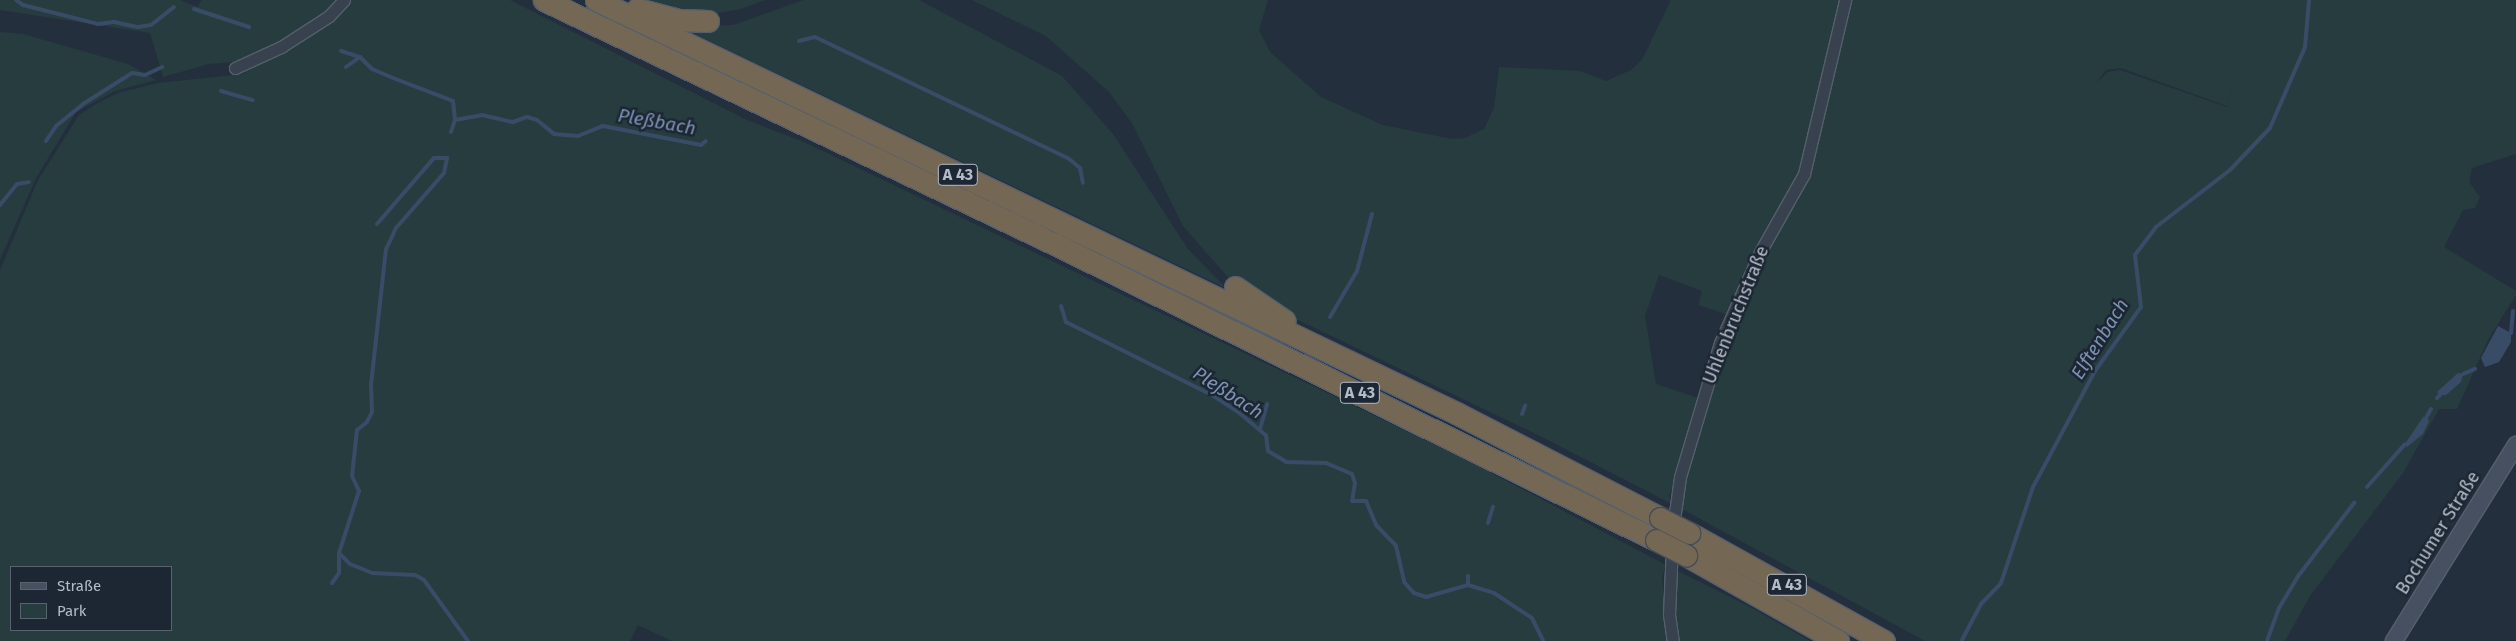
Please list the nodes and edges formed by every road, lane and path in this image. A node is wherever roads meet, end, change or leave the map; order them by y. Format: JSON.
{"nodes":[{"id":1,"x":344,"y":0,"type":"edge"},
{"id":2,"x":544,"y":0,"type":"edge"},
{"id":3,"x":596,"y":0,"type":"edge"},
{"id":4,"x":614,"y":0,"type":"edge"},
{"id":5,"x":1845,"y":0,"type":"edge"},
{"id":6,"x":708,"y":20,"type":"dead end"},
{"id":7,"x":235,"y":68,"type":"dead end"},
{"id":8,"x":1235,"y":286,"type":"dead end"},
{"id":9,"x":1321,"y":348,"type":"junction"},
{"id":10,"x":2516,"y":445,"type":"edge"},
{"id":11,"x":1673,"y":641,"type":"edge"},
{"id":12,"x":1838,"y":641,"type":"edge"},
{"id":13,"x":1884,"y":641,"type":"edge"},
{"id":14,"x":2394,"y":641,"type":"edge"}],
"edges":[{"from":1,"to":7,"type":"street"},
{"from":2,"to":12,"type":"highway","number":"A 43","bridge":true},
{"from":3,"to":9,"type":"highway","number":"A 43"},
{"from":4,"to":6,"type":"highway"},
{"from":5,"to":11,"type":"street","name":"Uhlenbruchstraße"},
{"from":8,"to":9,"type":"highway"},
{"from":9,"to":13,"type":"highway","number":"A 43","bridge":true},
{"from":10,"to":14,"type":"main road","name":"Bochumer Straße"}]}
